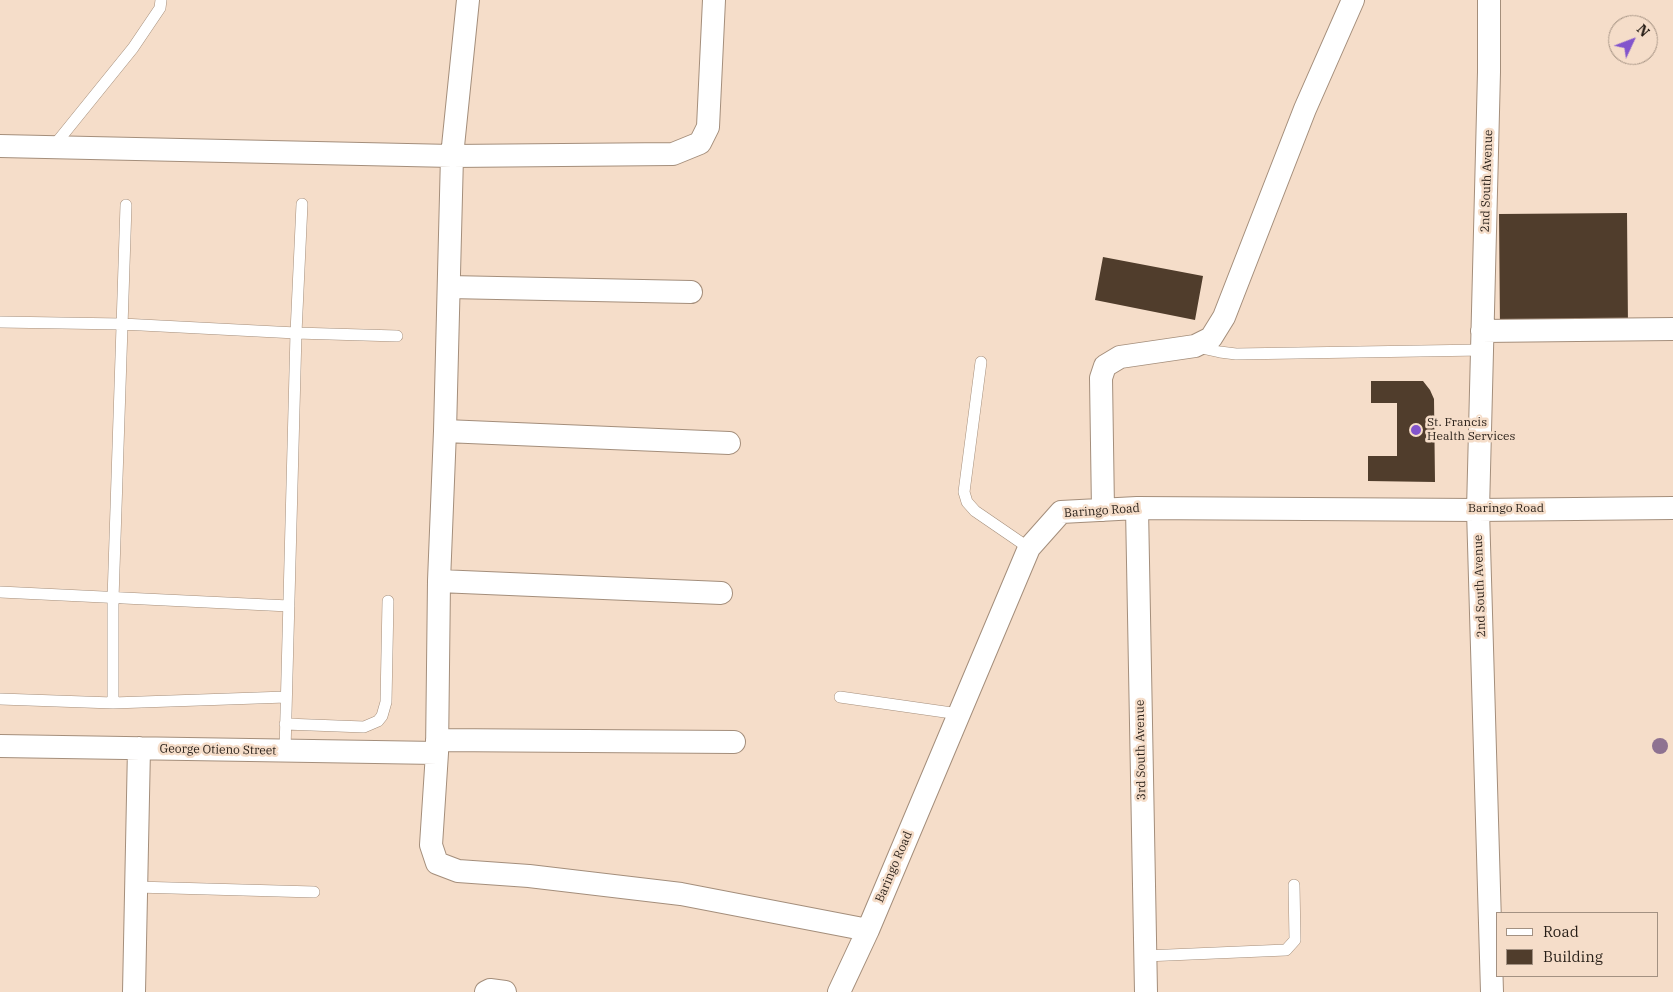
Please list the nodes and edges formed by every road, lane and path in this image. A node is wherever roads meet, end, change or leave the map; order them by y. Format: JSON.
{"nodes":[{"id":1,"x":161,"y":0,"type":"edge"},
{"id":2,"x":468,"y":0,"type":"edge"},
{"id":3,"x":714,"y":0,"type":"edge"},
{"id":4,"x":1353,"y":0,"type":"edge"},
{"id":5,"x":1489,"y":0,"type":"edge"},
{"id":6,"x":0,"y":146,"type":"edge"},
{"id":7,"x":52,"y":147,"type":"junction"},
{"id":8,"x":452,"y":156,"type":"junction"},
{"id":9,"x":302,"y":204,"type":"dead end"},
{"id":10,"x":126,"y":205,"type":"dead end"},
{"id":11,"x":448,"y":287,"type":"junction"},
{"id":12,"x":691,"y":292,"type":"dead end"},
{"id":13,"x":0,"y":322,"type":"edge"},
{"id":14,"x":122,"y":324,"type":"junction"},
{"id":15,"x":1673,"y":329,"type":"edge"},
{"id":16,"x":296,"y":333,"type":"junction"},
{"id":17,"x":397,"y":336,"type":"dead end"},
{"id":18,"x":1482,"y":340,"type":"junction"},
{"id":19,"x":1195,"y":346,"type":"junction"},
{"id":20,"x":981,"y":362,"type":"dead end"},
{"id":21,"x":445,"y":431,"type":"junction"},
{"id":22,"x":730,"y":443,"type":"dead end"},
{"id":23,"x":1137,"y":508,"type":"junction"},
{"id":24,"x":1673,"y":508,"type":"edge"},
{"id":25,"x":1103,"y":510,"type":"junction"},
{"id":26,"x":1478,"y":510,"type":"junction"},
{"id":27,"x":1029,"y":548,"type":"junction"},
{"id":28,"x":439,"y":581,"type":"junction"},
{"id":29,"x":0,"y":592,"type":"edge"},
{"id":30,"x":721,"y":593,"type":"dead end"},
{"id":31,"x":114,"y":599,"type":"junction"},
{"id":32,"x":388,"y":601,"type":"dead end"},
{"id":33,"x":289,"y":606,"type":"junction"},
{"id":34,"x":286,"y":697,"type":"junction"},
{"id":35,"x":840,"y":697,"type":"dead end"},
{"id":36,"x":0,"y":699,"type":"edge"},
{"id":37,"x":113,"y":703,"type":"junction"},
{"id":38,"x":959,"y":714,"type":"junction"},
{"id":39,"x":285,"y":724,"type":"junction"},
{"id":40,"x":734,"y":742,"type":"dead end"},
{"id":41,"x":0,"y":746,"type":"edge"},
{"id":42,"x":437,"y":747,"type":"junction"},
{"id":43,"x":139,"y":748,"type":"junction"},
{"id":44,"x":285,"y":750,"type":"junction"},
{"id":45,"x":1294,"y":885,"type":"dead end"},
{"id":46,"x":136,"y":887,"type":"junction"},
{"id":47,"x":314,"y":892,"type":"dead end"},
{"id":48,"x":868,"y":930,"type":"junction"},
{"id":49,"x":1145,"y":956,"type":"junction"},
{"id":50,"x":134,"y":992,"type":"edge"},
{"id":51,"x":486,"y":992,"type":"edge"},
{"id":52,"x":506,"y":992,"type":"edge"},
{"id":53,"x":839,"y":992,"type":"edge"},
{"id":54,"x":1146,"y":992,"type":"edge"},
{"id":55,"x":1492,"y":992,"type":"edge"}],
"edges":[{"from":1,"to":7,"type":"lane"},
{"from":2,"to":8,"type":"street"},
{"from":3,"to":8,"type":"street"},
{"from":4,"to":19,"type":"street"},
{"from":5,"to":18,"type":"street","name":"2nd South Avenue"},
{"from":6,"to":7,"type":"street"},
{"from":7,"to":8,"type":"street"},
{"from":8,"to":11,"type":"street"},
{"from":9,"to":16,"type":"lane"},
{"from":10,"to":14,"type":"lane"},
{"from":11,"to":12,"type":"street"},
{"from":11,"to":21,"type":"street"},
{"from":13,"to":14,"type":"lane"},
{"from":14,"to":16,"type":"lane"},
{"from":14,"to":31,"type":"lane"},
{"from":15,"to":18,"type":"street"},
{"from":16,"to":17,"type":"lane"},
{"from":16,"to":33,"type":"lane"},
{"from":18,"to":19,"type":"lane"},
{"from":18,"to":26,"type":"street","name":"2nd South Avenue"},
{"from":19,"to":25,"type":"street"},
{"from":20,"to":27,"type":"lane"},
{"from":21,"to":22,"type":"street"},
{"from":21,"to":28,"type":"street"},
{"from":23,"to":25,"type":"street","name":"Baringo Road"},
{"from":23,"to":26,"type":"street","name":"Baringo Road"},
{"from":23,"to":49,"type":"street","name":"3rd South Avenue"},
{"from":24,"to":26,"type":"street","name":"Baringo Road"},
{"from":25,"to":27,"type":"street","name":"Baringo Road"},
{"from":26,"to":55,"type":"street","name":"2nd South Avenue"},
{"from":27,"to":38,"type":"street","name":"Baringo Road"},
{"from":28,"to":30,"type":"street"},
{"from":28,"to":42,"type":"street"},
{"from":29,"to":31,"type":"lane"},
{"from":31,"to":33,"type":"lane"},
{"from":31,"to":37,"type":"lane"},
{"from":32,"to":39,"type":"lane"},
{"from":33,"to":34,"type":"lane"},
{"from":34,"to":37,"type":"lane"},
{"from":34,"to":39,"type":"lane"},
{"from":35,"to":38,"type":"lane"},
{"from":36,"to":37,"type":"lane"},
{"from":38,"to":48,"type":"street","name":"Baringo Road"},
{"from":39,"to":44,"type":"lane"},
{"from":40,"to":42,"type":"street","name":"George Otieno Street"},
{"from":41,"to":43,"type":"street","name":"George Otieno Street"},
{"from":42,"to":44,"type":"street","name":"George Otieno Street"},
{"from":42,"to":48,"type":"street"},
{"from":43,"to":44,"type":"street","name":"George Otieno Street"},
{"from":43,"to":46,"type":"street"},
{"from":45,"to":49,"type":"lane"},
{"from":46,"to":47,"type":"lane"},
{"from":46,"to":50,"type":"street"},
{"from":48,"to":53,"type":"street","name":"Baringo Road"},
{"from":49,"to":54,"type":"street","name":"3rd South Avenue"},
{"from":51,"to":52,"type":"street"}]}
